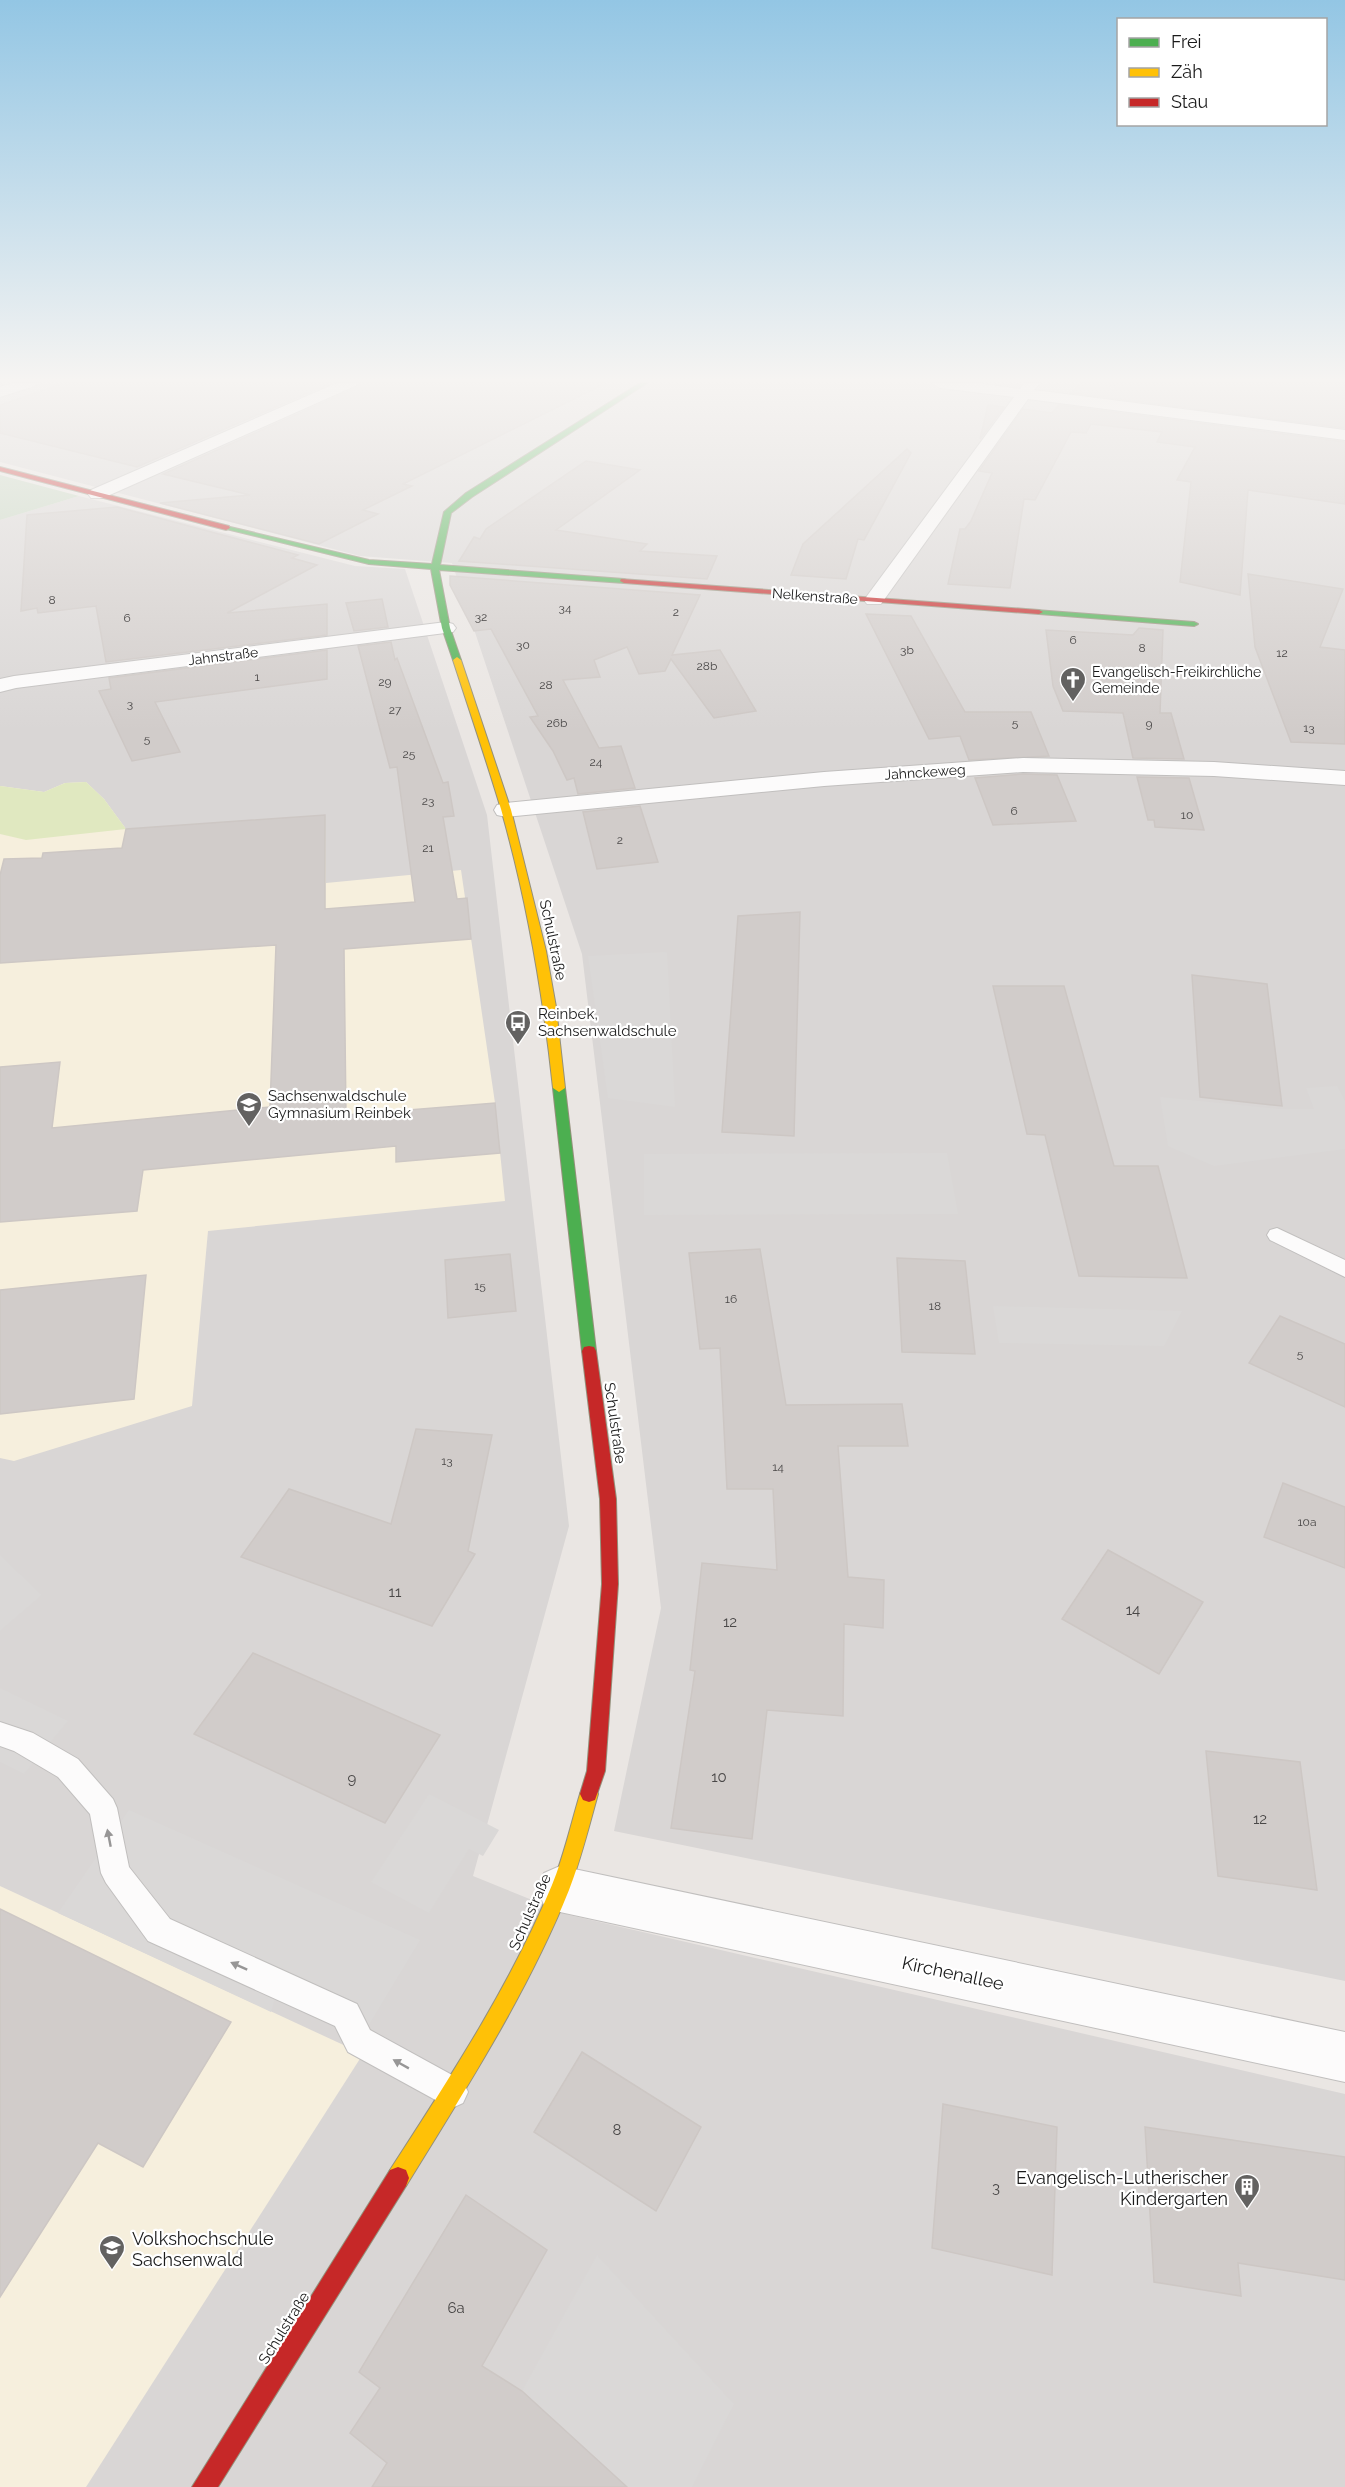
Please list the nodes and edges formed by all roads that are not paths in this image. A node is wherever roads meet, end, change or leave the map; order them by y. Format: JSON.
{"nodes":[{"id":1,"x":117,"y":499,"type":"edge"},
{"id":2,"x":464,"y":499,"type":"edge"},
{"id":3,"x":947,"y":499,"type":"edge"},
{"id":4,"x":435,"y":568,"type":"junction"},
{"id":5,"x":874,"y":600,"type":"junction"},
{"id":6,"x":1194,"y":624,"type":"dead end"},
{"id":7,"x":446,"y":628,"type":"junction"},
{"id":8,"x":0,"y":686,"type":"edge"},
{"id":9,"x":1345,"y":778,"type":"edge"},
{"id":10,"x":506,"y":810,"type":"junction"},
{"id":11,"x":1277,"y":1235,"type":"dead end"},
{"id":12,"x":1345,"y":1269,"type":"edge"},
{"id":13,"x":0,"y":1734,"type":"edge"},
{"id":14,"x":560,"y":1889,"type":"junction"},
{"id":15,"x":1345,"y":2057,"type":"edge"},
{"id":16,"x":452,"y":2092,"type":"junction"},
{"id":17,"x":204,"y":2487,"type":"edge"}],
"edges":[{"from":1,"to":4,"type":"street","name":"Nelkenstraße"},
{"from":2,"to":4,"type":"street","name":"Schulstraße"},
{"from":3,"to":5,"type":"street"},
{"from":4,"to":5,"type":"street","name":"Nelkenstraße"},
{"from":4,"to":7,"type":"street","name":"Schulstraße"},
{"from":5,"to":6,"type":"street","name":"Nelkenstraße"},
{"from":7,"to":8,"type":"street","name":"Jahnstraße"},
{"from":7,"to":10,"type":"street","name":"Schulstraße"},
{"from":9,"to":10,"type":"street","name":"Jahnckeweg"},
{"from":10,"to":14,"type":"street","name":"Schulstraße"},
{"from":11,"to":12,"type":"lane"},
{"from":16,"to":13,"type":"lane","one_way":true},
{"from":14,"to":15,"type":"street","name":"Kirchenallee"},
{"from":14,"to":16,"type":"street","name":"Schulstraße"},
{"from":16,"to":17,"type":"street","name":"Schulstraße"}]}
